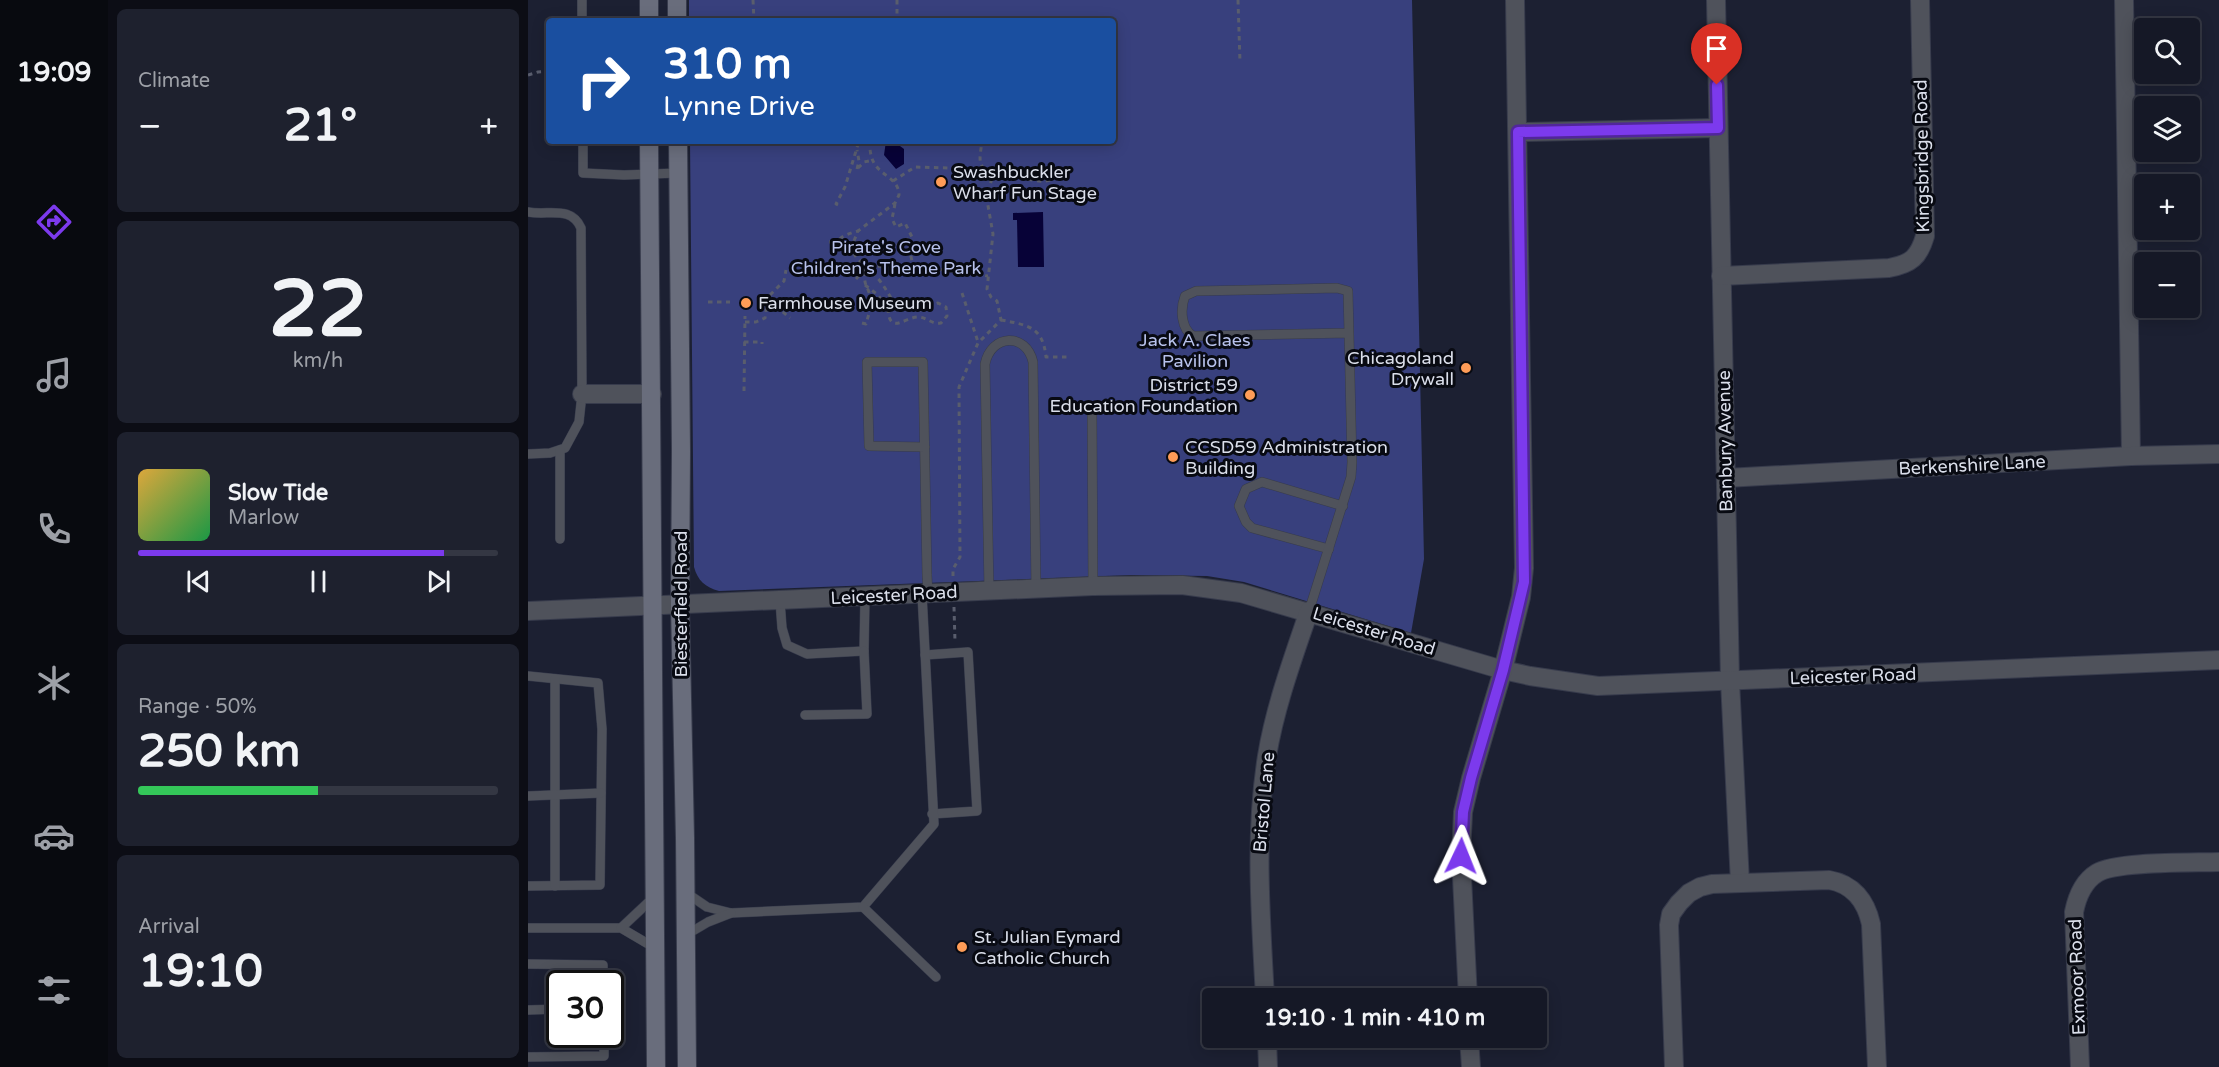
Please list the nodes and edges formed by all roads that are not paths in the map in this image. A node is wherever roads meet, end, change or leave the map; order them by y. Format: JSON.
{"nodes":[{"id":1,"x":582,"y":0,"type":"edge"},
{"id":2,"x":649,"y":0,"type":"edge"},
{"id":3,"x":676,"y":0,"type":"edge"},
{"id":4,"x":1515,"y":0,"type":"edge"},
{"id":5,"x":1716,"y":0,"type":"edge"},
{"id":6,"x":1920,"y":0,"type":"edge"},
{"id":7,"x":2124,"y":0,"type":"edge"},
{"id":8,"x":582,"y":18,"type":"edge"},
{"id":9,"x":649,"y":18,"type":"edge"},
{"id":10,"x":677,"y":18,"type":"edge"},
{"id":11,"x":1718,"y":128,"type":"junction"},
{"id":12,"x":1518,"y":132,"type":"junction"},
{"id":13,"x":583,"y":144,"type":"edge"},
{"id":14,"x":649,"y":144,"type":"edge"},
{"id":15,"x":678,"y":144,"type":"edge"},
{"id":16,"x":678,"y":173,"type":"junction"},
{"id":17,"x":649,"y":174,"type":"junction"},
{"id":18,"x":528,"y":212,"type":"edge"},
{"id":19,"x":1721,"y":276,"type":"junction"},
{"id":20,"x":1349,"y":333,"type":"junction"},
{"id":21,"x":582,"y":393,"type":"junction"},
{"id":22,"x":652,"y":393,"type":"junction"},
{"id":23,"x":1092,"y":411,"type":"dead end"},
{"id":24,"x":925,"y":447,"type":"junction"},
{"id":25,"x":560,"y":450,"type":"junction"},
{"id":26,"x":528,"y":454,"type":"edge"},
{"id":27,"x":2219,"y":454,"type":"edge"},
{"id":28,"x":2131,"y":456,"type":"junction"},
{"id":29,"x":1726,"y":478,"type":"junction"},
{"id":30,"x":1343,"y":506,"type":"junction"},
{"id":31,"x":560,"y":539,"type":"dead end"},
{"id":32,"x":1329,"y":549,"type":"junction"},
{"id":33,"x":1093,"y":586,"type":"junction"},
{"id":34,"x":1036,"y":589,"type":"junction"},
{"id":35,"x":989,"y":591,"type":"junction"},
{"id":36,"x":925,"y":594,"type":"junction"},
{"id":37,"x":865,"y":597,"type":"junction"},
{"id":38,"x":780,"y":601,"type":"junction"},
{"id":39,"x":680,"y":604,"type":"junction"},
{"id":40,"x":653,"y":606,"type":"junction"},
{"id":41,"x":528,"y":611,"type":"edge"},
{"id":42,"x":1309,"y":611,"type":"junction"},
{"id":43,"x":864,"y":651,"type":"junction"},
{"id":44,"x":926,"y":655,"type":"junction"},
{"id":45,"x":2219,"y":660,"type":"edge"},
{"id":46,"x":1503,"y":670,"type":"junction"},
{"id":47,"x":528,"y":676,"type":"edge"},
{"id":48,"x":555,"y":679,"type":"junction"},
{"id":49,"x":1730,"y":681,"type":"junction"},
{"id":50,"x":805,"y":716,"type":"dead end"},
{"id":51,"x":601,"y":793,"type":"junction"},
{"id":52,"x":554,"y":795,"type":"junction"},
{"id":53,"x":528,"y":796,"type":"edge"},
{"id":54,"x":932,"y":814,"type":"junction"},
{"id":55,"x":2219,"y":862,"type":"edge"},
{"id":56,"x":1740,"y":883,"type":"junction"},
{"id":57,"x":555,"y":885,"type":"junction"},
{"id":58,"x":528,"y":886,"type":"edge"},
{"id":59,"x":685,"y":892,"type":"junction"},
{"id":60,"x":655,"y":897,"type":"junction"},
{"id":61,"x":863,"y":907,"type":"junction"},
{"id":62,"x":731,"y":913,"type":"junction"},
{"id":63,"x":528,"y":928,"type":"edge"},
{"id":64,"x":621,"y":928,"type":"junction"},
{"id":65,"x":686,"y":935,"type":"junction"},
{"id":66,"x":655,"y":948,"type":"junction"},
{"id":67,"x":528,"y":964,"type":"edge"},
{"id":68,"x":603,"y":970,"type":"edge"},
{"id":69,"x":936,"y":977,"type":"dead end"},
{"id":70,"x":1264,"y":988,"type":"edge"},
{"id":71,"x":1467,"y":988,"type":"edge"},
{"id":72,"x":546,"y":1009,"type":"edge"},
{"id":73,"x":528,"y":1010,"type":"edge"},
{"id":74,"x":604,"y":1048,"type":"edge"},
{"id":75,"x":1267,"y":1048,"type":"edge"},
{"id":76,"x":1470,"y":1048,"type":"edge"},
{"id":77,"x":604,"y":1056,"type":"junction"},
{"id":78,"x":528,"y":1057,"type":"edge"},
{"id":79,"x":604,"y":1067,"type":"edge"},
{"id":80,"x":656,"y":1067,"type":"edge"},
{"id":81,"x":687,"y":1067,"type":"edge"},
{"id":82,"x":1268,"y":1067,"type":"edge"},
{"id":83,"x":1471,"y":1067,"type":"edge"},
{"id":84,"x":1674,"y":1067,"type":"edge"},
{"id":85,"x":1877,"y":1067,"type":"edge"},
{"id":86,"x":2080,"y":1067,"type":"edge"}],
"edges":[{"from":1,"to":8,"type":"lane"},
{"from":2,"to":9,"type":"main road"},
{"from":3,"to":10,"type":"main road"},
{"from":4,"to":12,"type":"street"},
{"from":5,"to":11,"type":"street","name":"Banbury Avenue"},
{"from":6,"to":19,"type":"street","name":"Kingsbridge Road"},
{"from":7,"to":28,"type":"street"},
{"from":11,"to":12,"type":"street"},
{"from":11,"to":19,"type":"street","name":"Banbury Avenue"},
{"from":12,"to":46,"type":"street"},
{"from":13,"to":17,"type":"lane"},
{"from":14,"to":17,"type":"main road","name":"Biesterfield Road"},
{"from":15,"to":16,"type":"main road","name":"Biesterfield Road"},
{"from":16,"to":17,"type":"lane"},
{"from":16,"to":39,"type":"main road","name":"Biesterfield Road"},
{"from":17,"to":22,"type":"main road","name":"Biesterfield Road"},
{"from":18,"to":21,"type":"lane"},
{"from":19,"to":29,"type":"street","name":"Banbury Avenue"},
{"from":20,"to":20,"type":"lane"},
{"from":20,"to":30,"type":"lane"},
{"from":21,"to":22,"type":"street"},
{"from":21,"to":25,"type":"lane"},
{"from":22,"to":40,"type":"main road","name":"Biesterfield Road"},
{"from":23,"to":33,"type":"lane"},
{"from":24,"to":24,"type":"lane"},
{"from":24,"to":36,"type":"lane"},
{"from":25,"to":26,"type":"lane"},
{"from":25,"to":31,"type":"lane"},
{"from":27,"to":28,"type":"street","name":"Berkenshire Lane"},
{"from":28,"to":29,"type":"street","name":"Berkenshire Lane"},
{"from":29,"to":49,"type":"street","name":"Banbury Avenue"},
{"from":30,"to":32,"type":"lane"},
{"from":30,"to":32,"type":"lane"},
{"from":32,"to":42,"type":"lane"},
{"from":33,"to":34,"type":"street","name":"Leicester Road"},
{"from":33,"to":42,"type":"street","name":"Leicester Road"},
{"from":34,"to":35,"type":"street","name":"Leicester Road"},
{"from":34,"to":35,"type":"lane"},
{"from":35,"to":36,"type":"street","name":"Leicester Road"},
{"from":36,"to":37,"type":"street","name":"Leicester Road"},
{"from":36,"to":44,"type":"lane"},
{"from":37,"to":38,"type":"street","name":"Leicester Road"},
{"from":37,"to":43,"type":"lane"},
{"from":38,"to":39,"type":"street","name":"Leicester Road"},
{"from":38,"to":43,"type":"lane"},
{"from":39,"to":40,"type":"street","name":"Leicester Road"},
{"from":39,"to":59,"type":"main road","name":"Biesterfield Road"},
{"from":40,"to":41,"type":"street","name":"Leicester Road"},
{"from":40,"to":60,"type":"main road","name":"Biesterfield Road"},
{"from":42,"to":46,"type":"street","name":"Leicester Road"},
{"from":42,"to":70,"type":"street","name":"Bristol Lane"},
{"from":43,"to":50,"type":"lane"},
{"from":44,"to":54,"type":"lane"},
{"from":44,"to":54,"type":"lane"},
{"from":45,"to":49,"type":"street","name":"Leicester Road"},
{"from":46,"to":49,"type":"street","name":"Leicester Road"},
{"from":46,"to":71,"type":"street"},
{"from":47,"to":48,"type":"lane"},
{"from":48,"to":51,"type":"lane"},
{"from":48,"to":52,"type":"lane"},
{"from":49,"to":56,"type":"street","name":"Banbury Avenue"},
{"from":51,"to":52,"type":"lane"},
{"from":51,"to":57,"type":"lane"},
{"from":52,"to":53,"type":"lane"},
{"from":52,"to":57,"type":"lane"},
{"from":54,"to":61,"type":"lane"},
{"from":55,"to":86,"type":"street","name":"Exmoor Road"},
{"from":56,"to":84,"type":"street"},
{"from":56,"to":85,"type":"street"},
{"from":57,"to":58,"type":"lane"},
{"from":59,"to":62,"type":"lane"},
{"from":59,"to":65,"type":"main road","name":"Biesterfield Road"},
{"from":60,"to":64,"type":"lane"},
{"from":60,"to":66,"type":"main road","name":"Biesterfield Road"},
{"from":61,"to":62,"type":"lane"},
{"from":61,"to":69,"type":"lane"},
{"from":62,"to":65,"type":"lane"},
{"from":63,"to":64,"type":"lane"},
{"from":64,"to":66,"type":"lane"},
{"from":65,"to":81,"type":"main road","name":"Biesterfield Road"},
{"from":66,"to":80,"type":"main road","name":"Biesterfield Road"},
{"from":67,"to":68,"type":"lane"},
{"from":72,"to":73,"type":"lane"},
{"from":74,"to":77,"type":"lane"},
{"from":75,"to":82,"type":"street"},
{"from":76,"to":83,"type":"street"},
{"from":77,"to":78,"type":"lane"},
{"from":77,"to":79,"type":"lane"}]}
